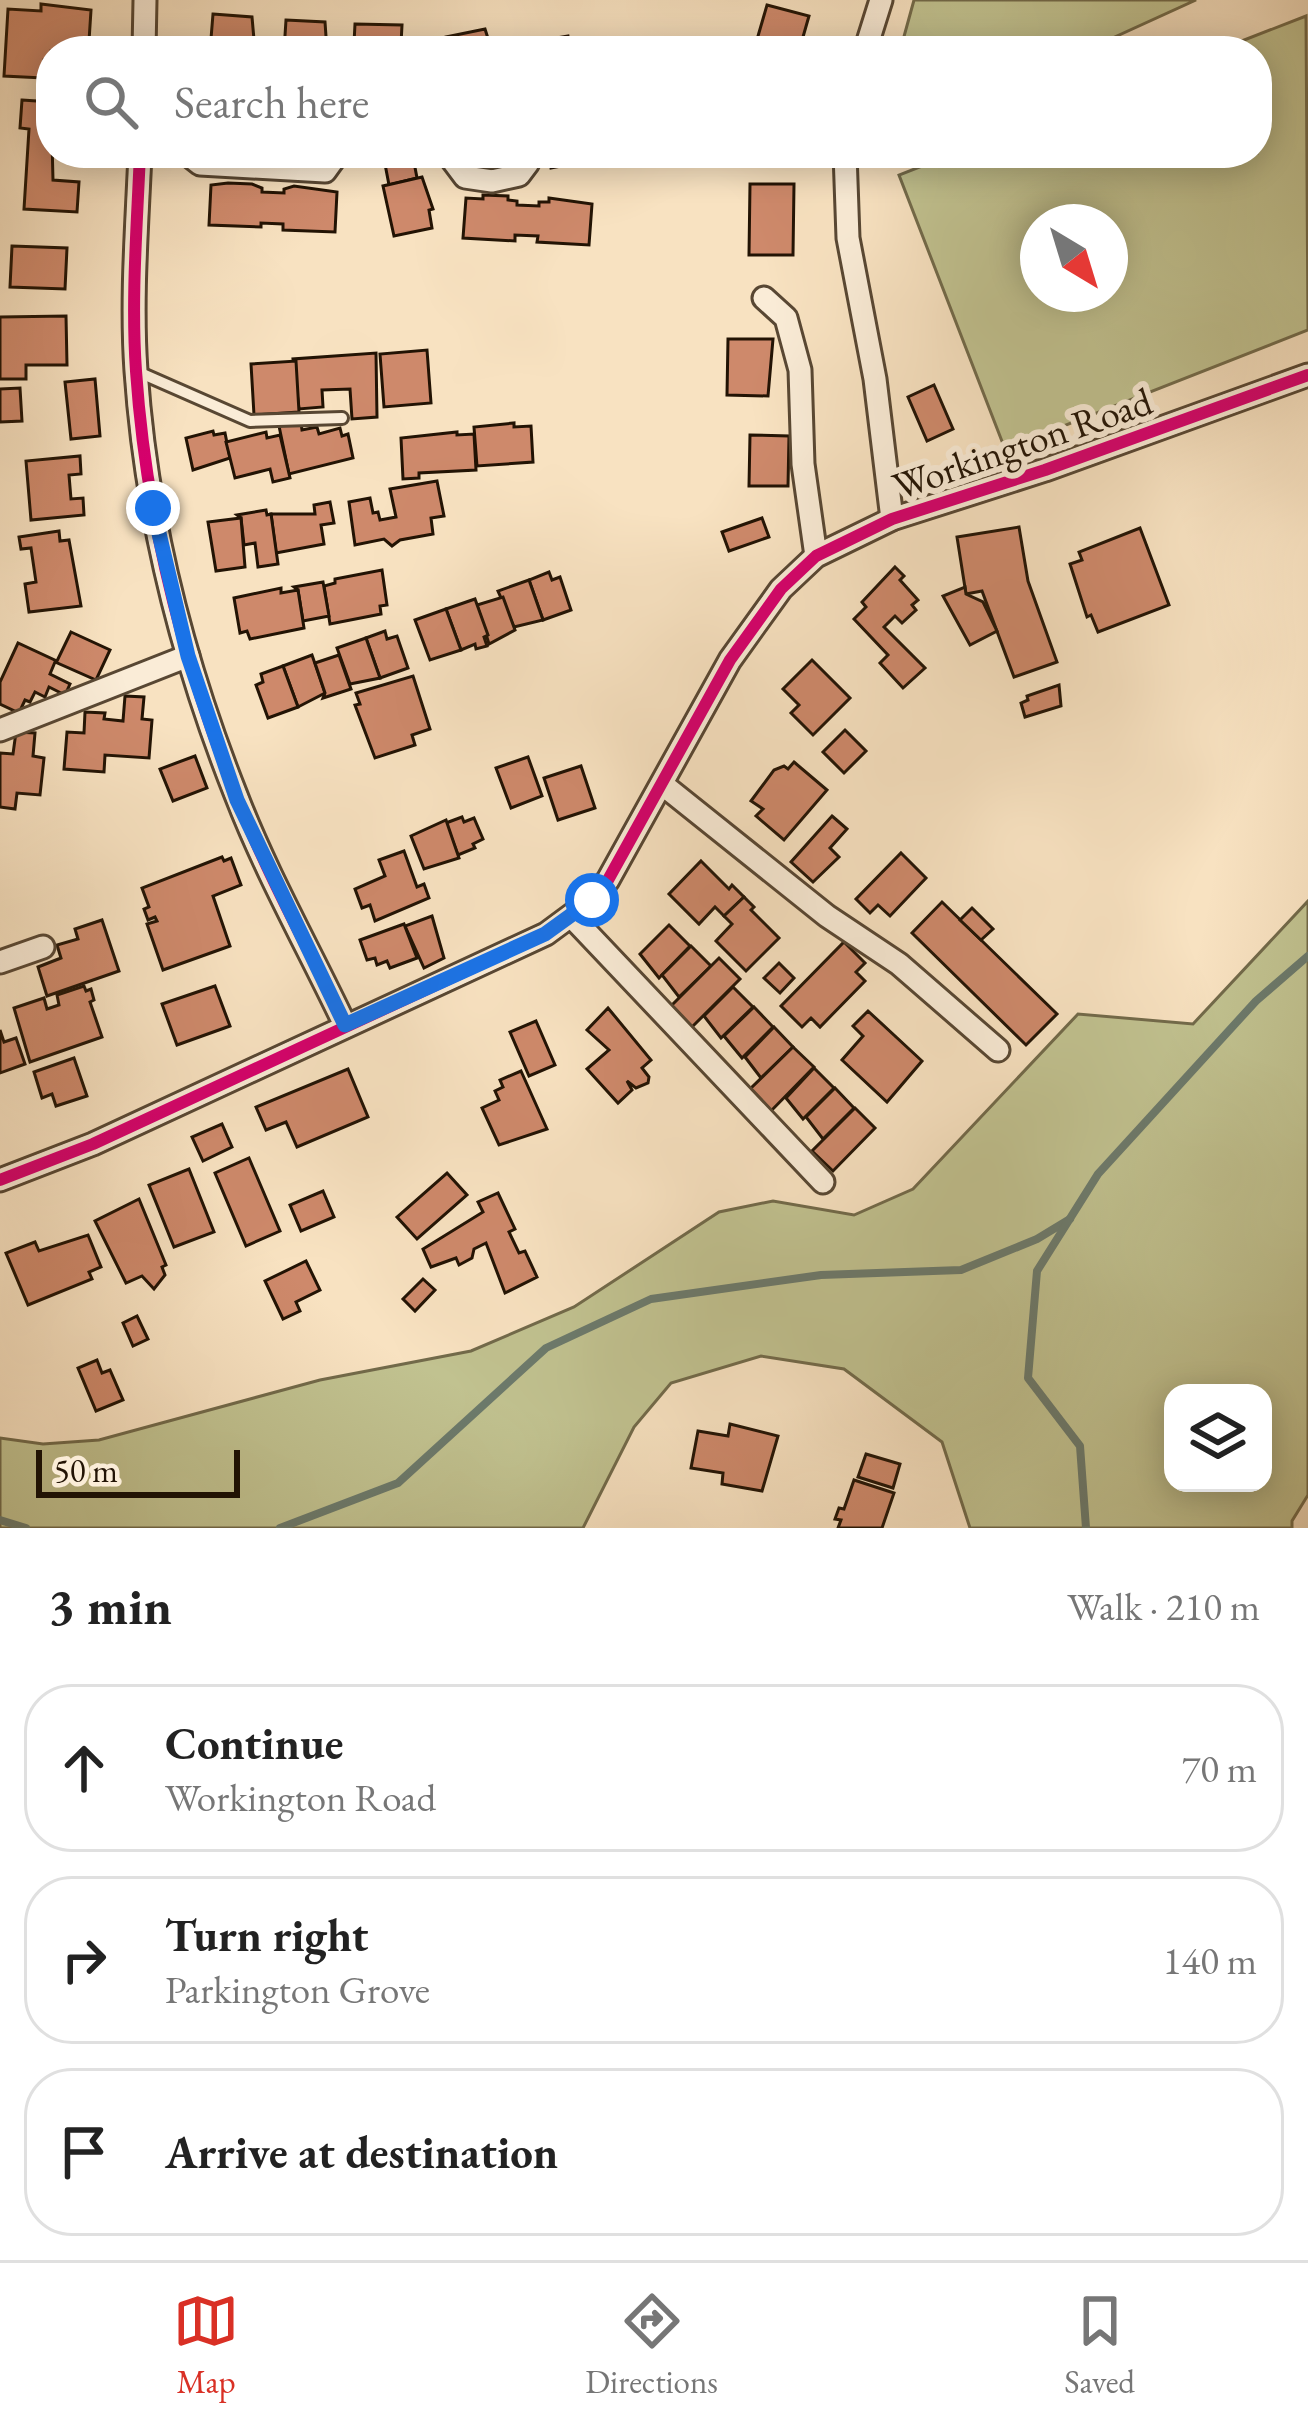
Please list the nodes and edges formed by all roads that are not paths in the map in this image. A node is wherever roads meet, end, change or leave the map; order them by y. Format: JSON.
{"nodes":[{"id":1,"x":145,"y":0,"type":"edge"},
{"id":2,"x":881,"y":0,"type":"edge"},
{"id":3,"x":148,"y":36,"type":"edge"},
{"id":4,"x":870,"y":36,"type":"edge"},
{"id":5,"x":139,"y":168,"type":"edge"},
{"id":6,"x":271,"y":168,"type":"edge"},
{"id":7,"x":327,"y":168,"type":"edge"},
{"id":8,"x":458,"y":168,"type":"edge"},
{"id":9,"x":524,"y":168,"type":"edge"},
{"id":10,"x":846,"y":168,"type":"edge"},
{"id":11,"x":764,"y":298,"type":"dead end"},
{"id":12,"x":136,"y":371,"type":"junction"},
{"id":13,"x":1308,"y":375,"type":"edge"},
{"id":14,"x":342,"y":418,"type":"dead end"},
{"id":15,"x":892,"y":518,"type":"junction"},
{"id":16,"x":816,"y":556,"type":"junction"},
{"id":17,"x":188,"y":656,"type":"junction"},
{"id":18,"x":0,"y":730,"type":"edge"},
{"id":19,"x":662,"y":784,"type":"junction"},
{"id":20,"x":572,"y":917,"type":"junction"},
{"id":21,"x":43,"y":947,"type":"dead end"},
{"id":22,"x":0,"y":962,"type":"edge"},
{"id":23,"x":345,"y":1025,"type":"junction"},
{"id":24,"x":998,"y":1050,"type":"dead end"},
{"id":25,"x":0,"y":1180,"type":"edge"},
{"id":26,"x":823,"y":1182,"type":"dead end"}],
"edges":[{"from":1,"to":3,"type":"street"},
{"from":2,"to":4,"type":"street"},
{"from":5,"to":12,"type":"street"},
{"from":6,"to":7,"type":"street"},
{"from":8,"to":9,"type":"street"},
{"from":10,"to":15,"type":"street"},
{"from":11,"to":16,"type":"street"},
{"from":12,"to":14,"type":"lane"},
{"from":12,"to":17,"type":"street"},
{"from":13,"to":15,"type":"street","name":"Workington Road"},
{"from":15,"to":16,"type":"street","name":"Workington Road"},
{"from":16,"to":19,"type":"street","name":"Workington Road"},
{"from":17,"to":18,"type":"street"},
{"from":17,"to":23,"type":"street"},
{"from":19,"to":20,"type":"street","name":"Workington Road"},
{"from":19,"to":24,"type":"street"},
{"from":20,"to":23,"type":"street","name":"Workington Road"},
{"from":20,"to":26,"type":"street"},
{"from":21,"to":22,"type":"street"},
{"from":23,"to":25,"type":"street","name":"Workington Road"}]}
